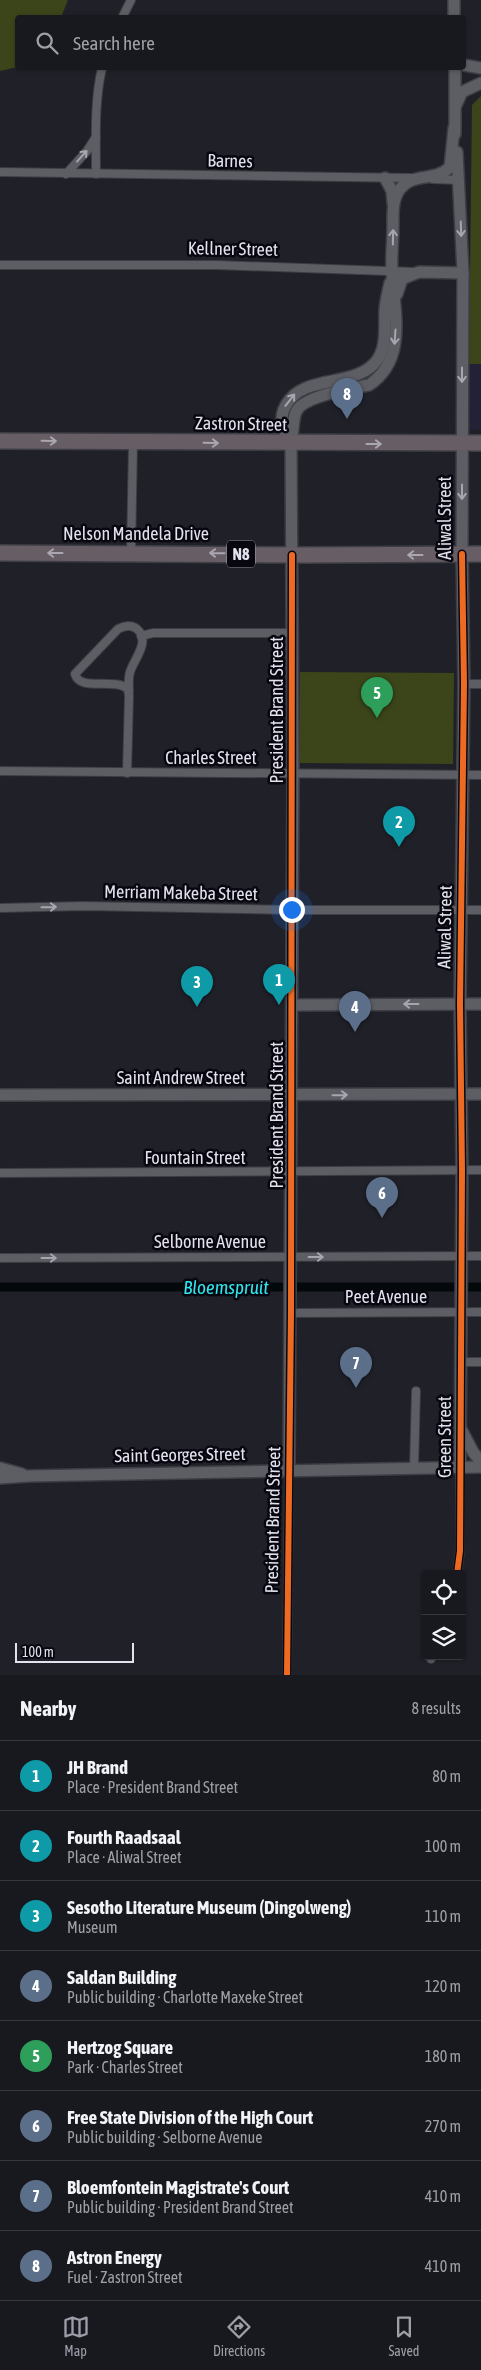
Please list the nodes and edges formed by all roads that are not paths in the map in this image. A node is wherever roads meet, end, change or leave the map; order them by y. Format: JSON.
{"nodes":[{"id":1,"x":131,"y":0,"type":"edge"},
{"id":2,"x":454,"y":0,"type":"edge"},
{"id":3,"x":124,"y":15,"type":"edge"},
{"id":4,"x":454,"y":15,"type":"edge"},
{"id":5,"x":481,"y":61,"type":"edge"},
{"id":6,"x":466,"y":64,"type":"edge"},
{"id":7,"x":466,"y":64,"type":"edge"},
{"id":8,"x":481,"y":68,"type":"edge"},
{"id":9,"x":102,"y":70,"type":"edge"},
{"id":10,"x":455,"y":70,"type":"edge"},
{"id":11,"x":481,"y":82,"type":"edge"},
{"id":12,"x":454,"y":108,"type":"junction"},
{"id":13,"x":454,"y":128,"type":"junction"},
{"id":14,"x":96,"y":138,"type":"junction"},
{"id":15,"x":0,"y":172,"type":"edge"},
{"id":16,"x":66,"y":174,"type":"junction"},
{"id":17,"x":96,"y":174,"type":"junction"},
{"id":18,"x":384,"y":178,"type":"junction"},
{"id":19,"x":417,"y":178,"type":"junction"},
{"id":20,"x":459,"y":180,"type":"junction"},
{"id":21,"x":393,"y":202,"type":"junction"},
{"id":22,"x":1,"y":265,"type":"edge"},
{"id":23,"x":392,"y":271,"type":"junction"},
{"id":24,"x":418,"y":272,"type":"junction"},
{"id":25,"x":463,"y":273,"type":"junction"},
{"id":26,"x":396,"y":304,"type":"junction"},
{"id":27,"x":0,"y":440,"type":"edge"},
{"id":28,"x":133,"y":442,"type":"junction"},
{"id":29,"x":291,"y":443,"type":"junction"},
{"id":30,"x":462,"y":443,"type":"junction"},
{"id":31,"x":481,"y":443,"type":"edge"},
{"id":32,"x":0,"y":552,"type":"edge"},
{"id":33,"x":131,"y":552,"type":"junction"},
{"id":34,"x":462,"y":554,"type":"junction"},
{"id":35,"x":481,"y":554,"type":"edge"},
{"id":36,"x":292,"y":555,"type":"junction"},
{"id":37,"x":292,"y":633,"type":"junction"},
{"id":38,"x":141,"y":636,"type":"junction"},
{"id":39,"x":464,"y":684,"type":"junction"},
{"id":40,"x":481,"y":684,"type":"edge"},
{"id":41,"x":129,"y":692,"type":"junction"},
{"id":42,"x":0,"y":771,"type":"edge"},
{"id":43,"x":127,"y":773,"type":"junction"},
{"id":44,"x":293,"y":773,"type":"junction"},
{"id":45,"x":463,"y":775,"type":"junction"},
{"id":46,"x":481,"y":775,"type":"edge"},
{"id":47,"x":0,"y":908,"type":"edge"},
{"id":48,"x":292,"y":910,"type":"junction"},
{"id":49,"x":461,"y":910,"type":"junction"},
{"id":50,"x":481,"y":910,"type":"edge"},
{"id":51,"x":460,"y":1004,"type":"junction"},
{"id":52,"x":481,"y":1004,"type":"edge"},
{"id":53,"x":292,"y":1005,"type":"junction"},
{"id":54,"x":461,"y":1094,"type":"junction"},
{"id":55,"x":481,"y":1094,"type":"edge"},
{"id":56,"x":0,"y":1095,"type":"edge"},
{"id":57,"x":292,"y":1096,"type":"junction"},
{"id":58,"x":462,"y":1170,"type":"junction"},
{"id":59,"x":481,"y":1170,"type":"edge"},
{"id":60,"x":292,"y":1172,"type":"junction"},
{"id":61,"x":0,"y":1173,"type":"edge"},
{"id":62,"x":481,"y":1256,"type":"edge"},
{"id":63,"x":0,"y":1258,"type":"edge"},
{"id":64,"x":461,"y":1261,"type":"junction"},
{"id":65,"x":291,"y":1262,"type":"junction"},
{"id":66,"x":460,"y":1299,"type":"joint"},
{"id":67,"x":460,"y":1312,"type":"junction"},
{"id":68,"x":481,"y":1312,"type":"edge"},
{"id":69,"x":291,"y":1313,"type":"junction"},
{"id":70,"x":460,"y":1362,"type":"junction"},
{"id":71,"x":481,"y":1362,"type":"edge"},
{"id":72,"x":416,"y":1391,"type":"dead end"},
{"id":73,"x":459,"y":1425,"type":"junction"},
{"id":74,"x":481,"y":1462,"type":"edge"},
{"id":75,"x":481,"y":1467,"type":"edge"},
{"id":76,"x":0,"y":1468,"type":"edge"},
{"id":77,"x":414,"y":1468,"type":"junction"},
{"id":78,"x":460,"y":1468,"type":"junction"},
{"id":79,"x":289,"y":1469,"type":"junction"},
{"id":80,"x":29,"y":1476,"type":"junction"},
{"id":81,"x":0,"y":1478,"type":"edge"},
{"id":82,"x":458,"y":1570,"type":"edge"},
{"id":83,"x":287,"y":1675,"type":"edge"}],
"edges":[{"from":1,"to":3,"type":"street"},
{"from":2,"to":4,"type":"street"},
{"from":5,"to":6,"type":"street"},
{"from":7,"to":8,"type":"street"},
{"from":9,"to":14,"type":"street"},
{"from":10,"to":12,"type":"street","name":"Aliwal Street"},
{"from":11,"to":12,"type":"street"},
{"from":12,"to":13,"type":"street","name":"Aliwal Street"},
{"from":13,"to":19,"type":"street"},
{"from":13,"to":20,"type":"street","name":"Aliwal Street"},
{"from":16,"to":14,"type":"street","one_way":true},
{"from":14,"to":17,"type":"street"},
{"from":15,"to":16,"type":"street","name":"Barnes"},
{"from":16,"to":17,"type":"street","name":"Barnes"},
{"from":17,"to":18,"type":"street","name":"Barnes"},
{"from":18,"to":19,"type":"street","name":"Barnes"},
{"from":18,"to":21,"type":"street"},
{"from":19,"to":20,"type":"street","name":"Barnes"},
{"from":19,"to":21,"type":"street"},
{"from":20,"to":25,"type":"street","name":"Aliwal Street","one_way":true},
{"from":23,"to":21,"type":"street","one_way":true},
{"from":22,"to":23,"type":"street","name":"Kellner Street"},
{"from":23,"to":24,"type":"street","name":"Kellner Street"},
{"from":23,"to":26,"type":"street"},
{"from":29,"to":23,"type":"street","one_way":true},
{"from":24,"to":25,"type":"street","name":"Kellner Street"},
{"from":24,"to":26,"type":"street"},
{"from":25,"to":30,"type":"street","name":"Aliwal Street","one_way":true},
{"from":26,"to":29,"type":"street","one_way":true},
{"from":27,"to":28,"type":"highway","name":"Zastron Street","one_way":true},
{"from":28,"to":29,"type":"highway","name":"Zastron Street","one_way":true},
{"from":28,"to":33,"type":"street"},
{"from":29,"to":30,"type":"highway","name":"Zastron Street","one_way":true},
{"from":29,"to":36,"type":"street","name":"President Brand Street"},
{"from":30,"to":31,"type":"highway","name":"Zastron Street"},
{"from":30,"to":34,"type":"street","name":"Aliwal Street","one_way":true},
{"from":33,"to":32,"type":"highway","name":"Nelson Mandela Drive","number":"N8","one_way":true},
{"from":36,"to":33,"type":"highway","name":"Nelson Mandela Drive","number":"N8","one_way":true},
{"from":34,"to":35,"type":"highway","name":"Nelson Mandela Drive","number":"N8"},
{"from":34,"to":36,"type":"highway","name":"Nelson Mandela Drive","number":"N8","one_way":true},
{"from":34,"to":39,"type":"street","name":"Aliwal Street"},
{"from":36,"to":37,"type":"street","name":"President Brand Street"},
{"from":37,"to":38,"type":"street"},
{"from":37,"to":44,"type":"street","name":"President Brand Street"},
{"from":38,"to":41,"type":"street"},
{"from":38,"to":41,"type":"street"},
{"from":39,"to":40,"type":"street"},
{"from":39,"to":45,"type":"street","name":"Aliwal Street"},
{"from":41,"to":43,"type":"street"},
{"from":42,"to":43,"type":"street","name":"Charles Street"},
{"from":43,"to":44,"type":"street","name":"Charles Street"},
{"from":44,"to":45,"type":"street","name":"Charles Street"},
{"from":44,"to":48,"type":"street","name":"President Brand Street"},
{"from":45,"to":46,"type":"street","name":"Charles Street"},
{"from":45,"to":49,"type":"street","name":"Aliwal Street"},
{"from":47,"to":48,"type":"street","name":"Merriam Makeba Street","one_way":true},
{"from":48,"to":49,"type":"street","name":"Merriam Makeba Street"},
{"from":48,"to":53,"type":"street","name":"President Brand Street"},
{"from":49,"to":50,"type":"street","name":"Merriam Makeba Street"},
{"from":49,"to":51,"type":"street","name":"Aliwal Street"},
{"from":51,"to":52,"type":"street"},
{"from":51,"to":53,"type":"street","one_way":true},
{"from":51,"to":54,"type":"street","name":"Aliwal Street"},
{"from":53,"to":57,"type":"street","name":"President Brand Street"},
{"from":54,"to":55,"type":"street","name":"Saint Andrew Street"},
{"from":57,"to":54,"type":"street","name":"Saint Andrew Street","one_way":true},
{"from":54,"to":58,"type":"street","name":"Aliwal Street"},
{"from":56,"to":57,"type":"street","name":"Saint Andrew Street"},
{"from":57,"to":60,"type":"street","name":"President Brand Street"},
{"from":58,"to":59,"type":"street","name":"Fountain Street"},
{"from":58,"to":60,"type":"street","name":"Fountain Street"},
{"from":58,"to":64,"type":"street","name":"Aliwal Street"},
{"from":60,"to":61,"type":"street","name":"Fountain Street"},
{"from":60,"to":65,"type":"street","name":"President Brand Street"},
{"from":62,"to":64,"type":"street","name":"Selborne Avenue"},
{"from":63,"to":65,"type":"street","name":"Selborne Avenue","one_way":true},
{"from":65,"to":64,"type":"street","name":"Selborne Avenue","one_way":true},
{"from":64,"to":66,"type":"street","name":"Aliwal Street"},
{"from":65,"to":69,"type":"street","name":"President Brand Street"},
{"from":66,"to":67,"type":"street","name":"Green Street"},
{"from":67,"to":68,"type":"street","name":"Peet Avenue"},
{"from":67,"to":69,"type":"street","name":"Peet Avenue"},
{"from":67,"to":70,"type":"street","name":"Green Street"},
{"from":69,"to":79,"type":"street","name":"President Brand Street"},
{"from":70,"to":71,"type":"street"},
{"from":70,"to":73,"type":"street","name":"Green Street"},
{"from":72,"to":77,"type":"street"},
{"from":73,"to":74,"type":"street"},
{"from":73,"to":78,"type":"street","name":"Green Street"},
{"from":75,"to":78,"type":"street","name":"Saint Georges Street"},
{"from":76,"to":80,"type":"street","name":"Saint Georges Street"},
{"from":77,"to":78,"type":"street","name":"Saint Georges Street"},
{"from":77,"to":79,"type":"street","name":"Saint Georges Street"},
{"from":78,"to":82,"type":"street","name":"Green Street"},
{"from":79,"to":80,"type":"street","name":"Saint Georges Street"},
{"from":79,"to":83,"type":"street","name":"President Brand Street"},
{"from":80,"to":81,"type":"street","name":"Saint Georges Street"}]}
